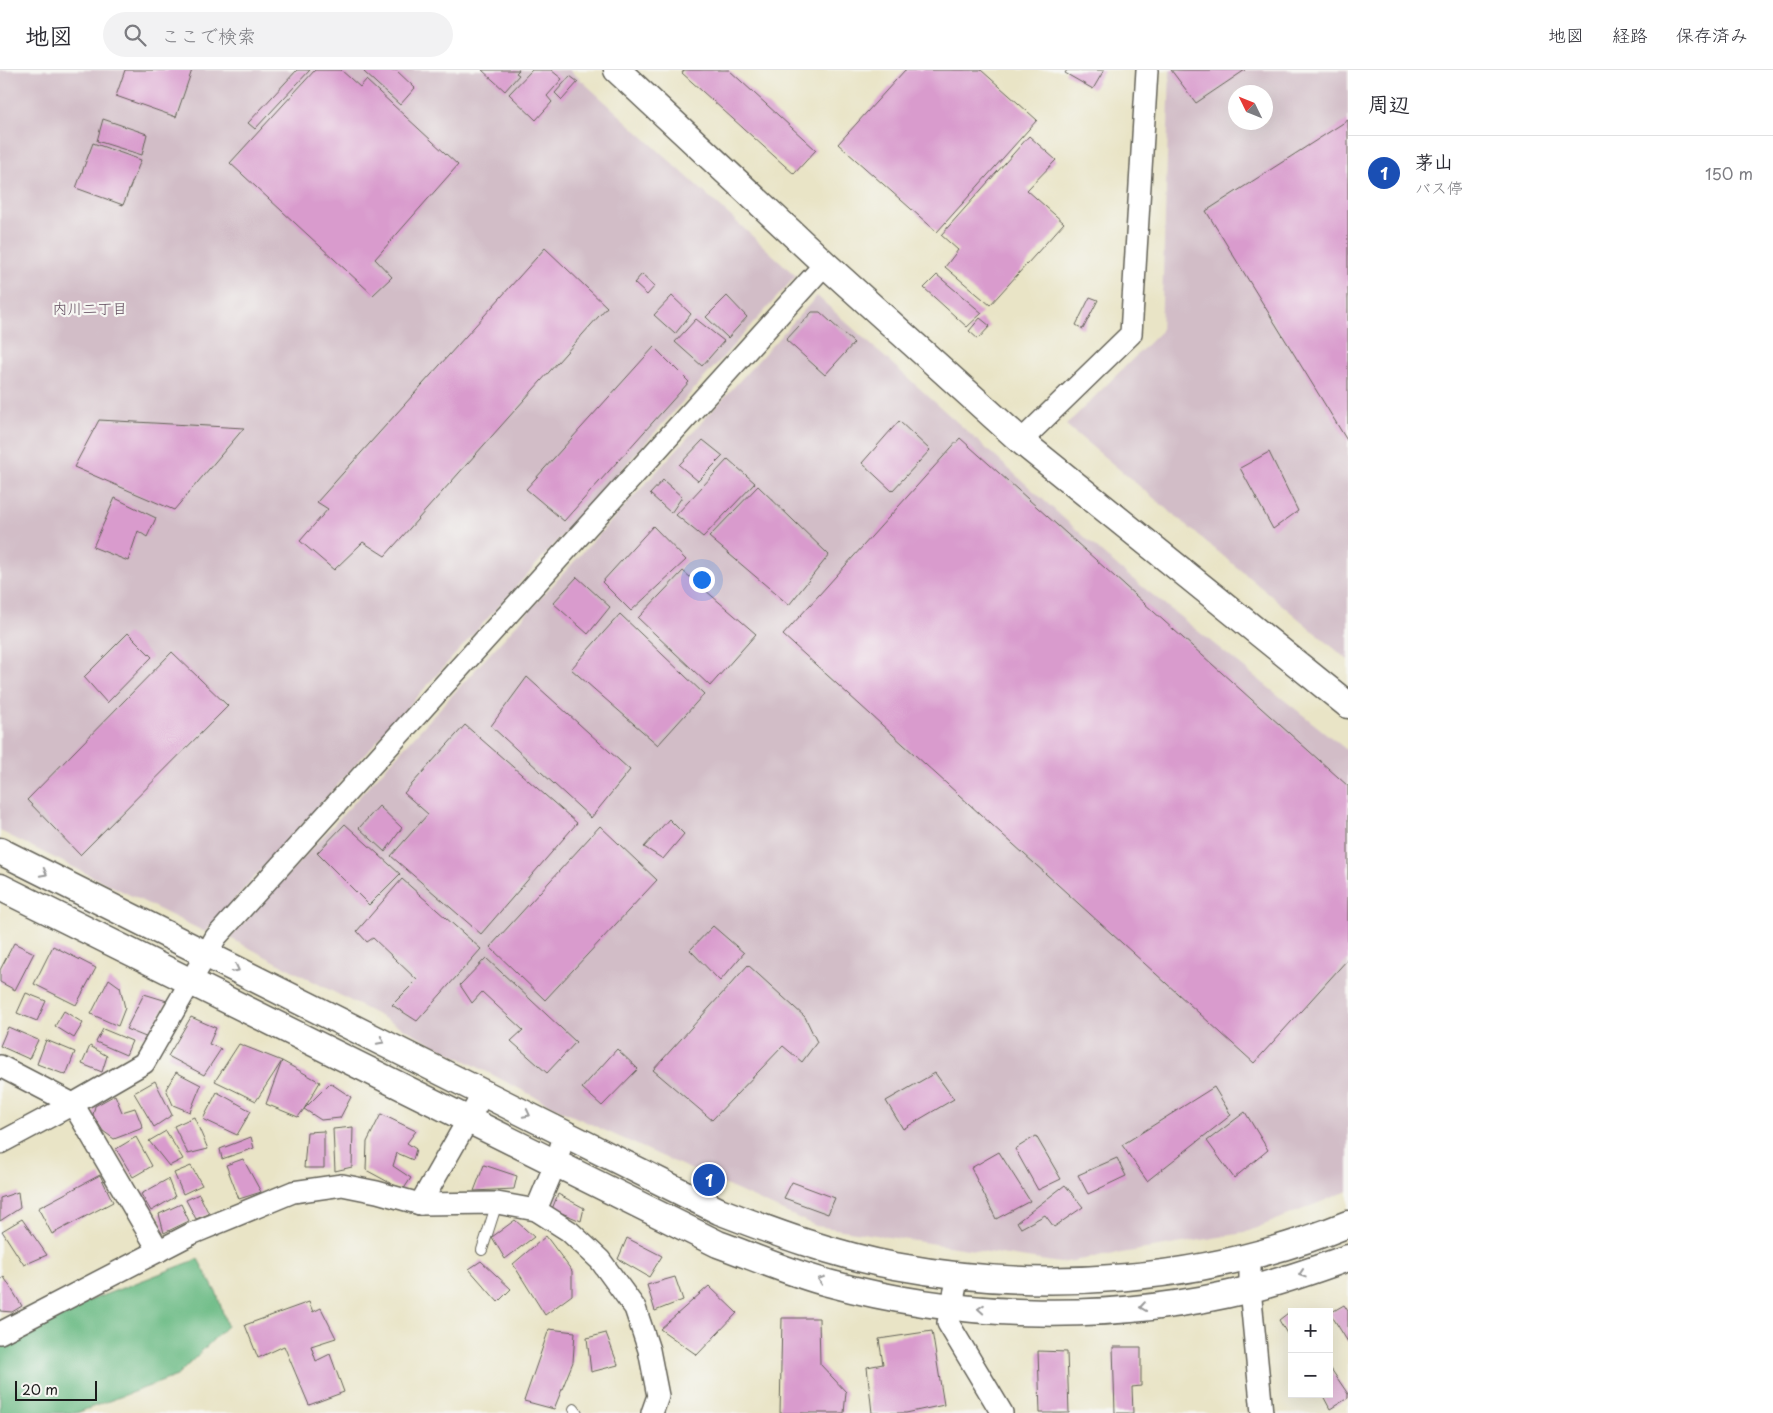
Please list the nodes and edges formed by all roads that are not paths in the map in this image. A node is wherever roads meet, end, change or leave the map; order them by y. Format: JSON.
{"nodes":[{"id":1,"x":616,"y":70,"type":"edge"},
{"id":2,"x":1147,"y":70,"type":"edge"},
{"id":3,"x":825,"y":264,"type":"junction"},
{"id":4,"x":1021,"y":441,"type":"junction"},
{"id":5,"x":1348,"y":705,"type":"edge"},
{"id":6,"x":0,"y":851,"type":"edge"},
{"id":7,"x":0,"y":886,"type":"edge"},
{"id":8,"x":206,"y":954,"type":"junction"},
{"id":9,"x":190,"y":982,"type":"junction"},
{"id":10,"x":0,"y":1066,"type":"edge"},
{"id":11,"x":484,"y":1092,"type":"junction"},
{"id":12,"x":74,"y":1104,"type":"junction"},
{"id":13,"x":468,"y":1120,"type":"junction"},
{"id":14,"x":565,"y":1133,"type":"junction"},
{"id":15,"x":0,"y":1142,"type":"edge"},
{"id":16,"x":556,"y":1162,"type":"junction"},
{"id":17,"x":497,"y":1203,"type":"junction"},
{"id":18,"x":420,"y":1204,"type":"junction"},
{"id":19,"x":536,"y":1210,"type":"junction"},
{"id":20,"x":1348,"y":1224,"type":"edge"},
{"id":21,"x":482,"y":1250,"type":"dead end"},
{"id":22,"x":159,"y":1251,"type":"junction"},
{"id":23,"x":1250,"y":1256,"type":"junction"},
{"id":24,"x":1348,"y":1258,"type":"edge"},
{"id":25,"x":958,"y":1276,"type":"junction"},
{"id":26,"x":1250,"y":1289,"type":"junction"},
{"id":27,"x":951,"y":1307,"type":"junction"},
{"id":28,"x":0,"y":1333,"type":"edge"},
{"id":29,"x":652,"y":1413,"type":"edge"},
{"id":30,"x":1002,"y":1413,"type":"edge"},
{"id":31,"x":1262,"y":1413,"type":"edge"}],
"edges":[{"from":1,"to":3,"type":"street"},
{"from":2,"to":4,"type":"street"},
{"from":3,"to":4,"type":"street"},
{"from":3,"to":8,"type":"street"},
{"from":4,"to":5,"type":"street"},
{"from":6,"to":8,"type":"street","one_way":true},
{"from":7,"to":9,"type":"street"},
{"from":8,"to":9,"type":"street"},
{"from":8,"to":11,"type":"street","one_way":true},
{"from":9,"to":12,"type":"street"},
{"from":9,"to":13,"type":"street"},
{"from":10,"to":12,"type":"street"},
{"from":11,"to":13,"type":"street"},
{"from":11,"to":14,"type":"street","one_way":true},
{"from":12,"to":15,"type":"street"},
{"from":12,"to":22,"type":"street"},
{"from":13,"to":16,"type":"street"},
{"from":13,"to":18,"type":"street"},
{"from":14,"to":16,"type":"street"},
{"from":14,"to":25,"type":"street"},
{"from":16,"to":19,"type":"street"},
{"from":27,"to":16,"type":"street","one_way":true},
{"from":17,"to":18,"type":"street"},
{"from":17,"to":19,"type":"street"},
{"from":17,"to":21,"type":"lane"},
{"from":18,"to":22,"type":"street"},
{"from":19,"to":29,"type":"street"},
{"from":20,"to":23,"type":"street"},
{"from":22,"to":28,"type":"street"},
{"from":23,"to":25,"type":"street"},
{"from":23,"to":26,"type":"street"},
{"from":24,"to":26,"type":"street","one_way":true},
{"from":25,"to":27,"type":"street"},
{"from":26,"to":27,"type":"street","one_way":true},
{"from":26,"to":31,"type":"street"},
{"from":27,"to":30,"type":"street"}]}
